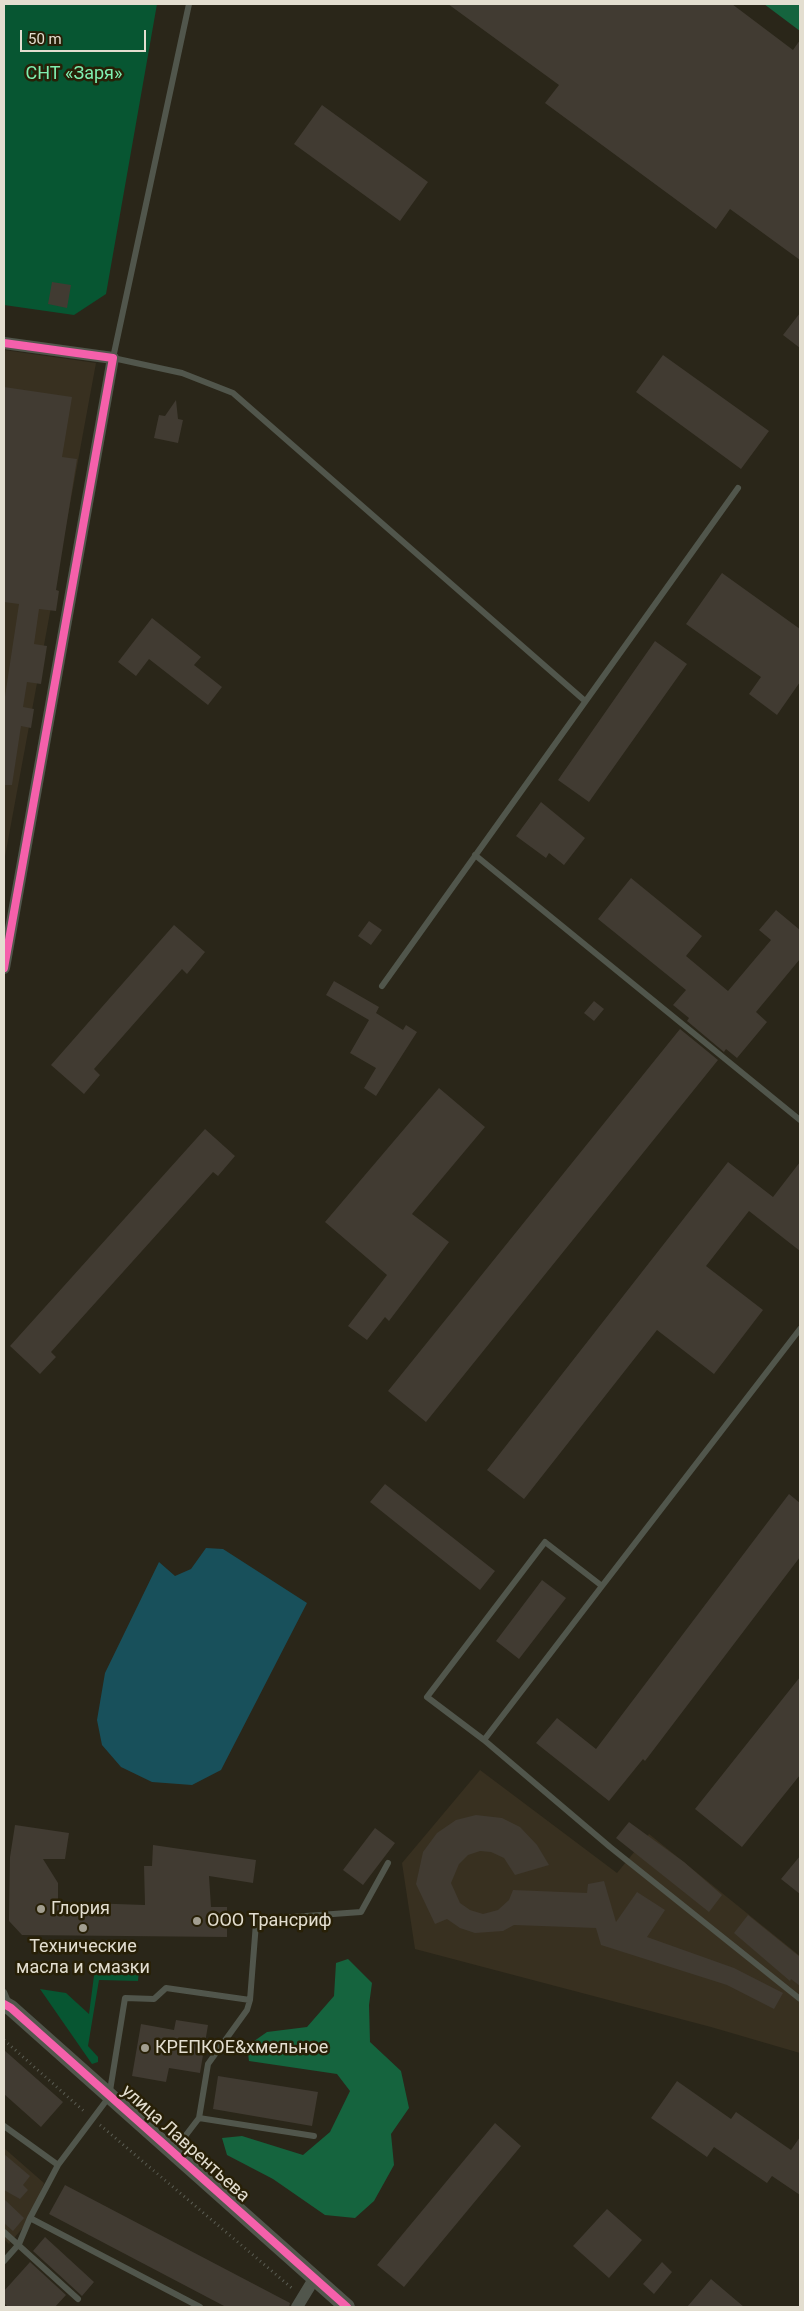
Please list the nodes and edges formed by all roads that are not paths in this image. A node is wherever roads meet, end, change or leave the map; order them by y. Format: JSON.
{"nodes":[{"id":1,"x":189,"y":4,"type":"edge"},
{"id":2,"x":4,"y":343,"type":"edge"},
{"id":3,"x":113,"y":358,"type":"junction"},
{"id":4,"x":738,"y":488,"type":"dead end"},
{"id":5,"x":585,"y":701,"type":"junction"},
{"id":6,"x":475,"y":856,"type":"junction"},
{"id":7,"x":4,"y":968,"type":"edge"},
{"id":8,"x":382,"y":986,"type":"dead end"},
{"id":9,"x":800,"y":1120,"type":"edge"},
{"id":10,"x":800,"y":1329,"type":"edge"},
{"id":11,"x":602,"y":1586,"type":"junction"},
{"id":12,"x":484,"y":1740,"type":"junction"},
{"id":13,"x":388,"y":1863,"type":"dead end"},
{"id":14,"x":4,"y":1992,"type":"edge"},
{"id":15,"x":800,"y":1999,"type":"edge"},
{"id":16,"x":250,"y":2000,"type":"junction"},
{"id":17,"x":7,"y":2006,"type":"edge"},
{"id":18,"x":109,"y":2097,"type":"junction"},
{"id":19,"x":199,"y":2118,"type":"junction"},
{"id":20,"x":4,"y":2126,"type":"edge"},
{"id":21,"x":314,"y":2136,"type":"dead end"},
{"id":22,"x":172,"y":2153,"type":"junction"},
{"id":23,"x":58,"y":2165,"type":"junction"},
{"id":24,"x":30,"y":2218,"type":"junction"},
{"id":25,"x":4,"y":2232,"type":"edge"},
{"id":26,"x":19,"y":2244,"type":"junction"},
{"id":27,"x":4,"y":2261,"type":"edge"},
{"id":28,"x":314,"y":2279,"type":"junction"},
{"id":29,"x":78,"y":2299,"type":"dead end"},
{"id":30,"x":299,"y":2302,"type":"edge"},
{"id":31,"x":200,"y":2307,"type":"edge"},
{"id":32,"x":347,"y":2307,"type":"edge"}],
"edges":[{"from":1,"to":3,"type":"lane"},
{"from":2,"to":3,"type":"street"},
{"from":3,"to":5,"type":"lane"},
{"from":3,"to":7,"type":"street"},
{"from":4,"to":5,"type":"lane"},
{"from":5,"to":6,"type":"lane"},
{"from":6,"to":8,"type":"lane"},
{"from":6,"to":9,"type":"lane"},
{"from":10,"to":11,"type":"lane"},
{"from":11,"to":12,"type":"lane"},
{"from":11,"to":12,"type":"lane"},
{"from":12,"to":15,"type":"lane"},
{"from":13,"to":16,"type":"lane"},
{"from":14,"to":17,"type":"lane"},
{"from":16,"to":18,"type":"lane"},
{"from":16,"to":19,"type":"lane"},
{"from":17,"to":18,"type":"street","name":"улица Лаврентьева"},
{"from":18,"to":22,"type":"street","name":"улица Лаврентьева"},
{"from":18,"to":23,"type":"lane"},
{"from":19,"to":21,"type":"lane"},
{"from":19,"to":22,"type":"lane"},
{"from":20,"to":23,"type":"lane"},
{"from":22,"to":28,"type":"street","name":"улица Лаврентьева"},
{"from":23,"to":24,"type":"lane"},
{"from":24,"to":26,"type":"lane"},
{"from":24,"to":31,"type":"lane"},
{"from":25,"to":26,"type":"lane"},
{"from":26,"to":27,"type":"lane"},
{"from":26,"to":29,"type":"lane"},
{"from":28,"to":30,"type":"street"},
{"from":28,"to":32,"type":"street","name":"улица Лаврентьева"}]}
